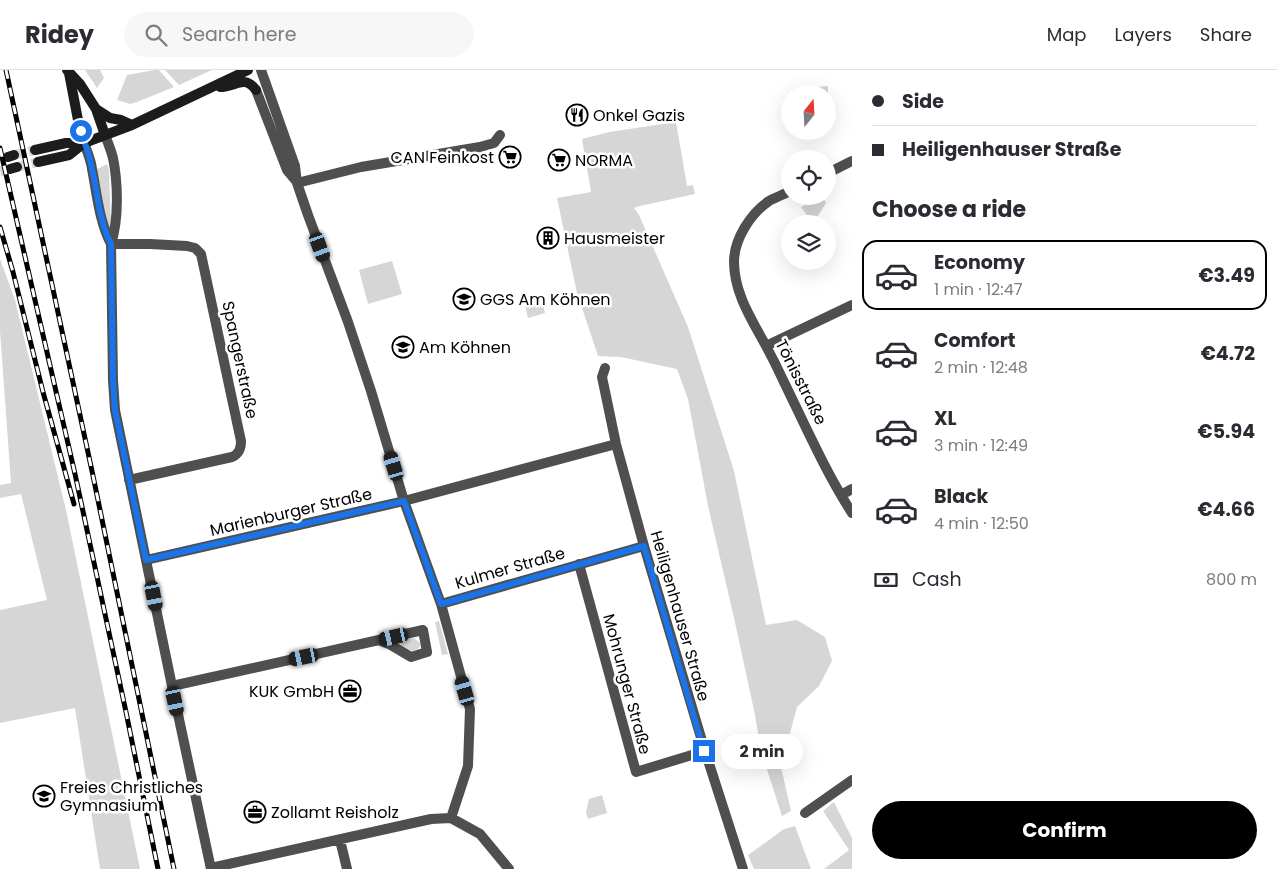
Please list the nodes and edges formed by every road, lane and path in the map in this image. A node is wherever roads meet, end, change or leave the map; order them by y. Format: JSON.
{"nodes":[{"id":1,"x":248,"y":70,"type":"edge"},
{"id":2,"x":261,"y":70,"type":"edge"},
{"id":3,"x":68,"y":72,"type":"edge"},
{"id":4,"x":212,"y":87,"type":"junction"},
{"id":5,"x":96,"y":109,"type":"junction"},
{"id":6,"x":132,"y":125,"type":"junction"},
{"id":7,"x":105,"y":135,"type":"junction"},
{"id":8,"x":500,"y":135,"type":"dead end"},
{"id":9,"x":84,"y":143,"type":"junction"},
{"id":10,"x":35,"y":150,"type":"tunnel mouth"},
{"id":11,"x":852,"y":161,"type":"edge"},
{"id":12,"x":38,"y":162,"type":"tunnel mouth"},
{"id":13,"x":836,"y":169,"type":"edge"},
{"id":14,"x":297,"y":183,"type":"junction"},
{"id":15,"x":781,"y":196,"type":"edge"},
{"id":16,"x":111,"y":244,"type":"junction"},
{"id":17,"x":852,"y":305,"type":"edge"},
{"id":18,"x":766,"y":346,"type":"junction"},
{"id":19,"x":604,"y":368,"type":"dead end"},
{"id":20,"x":616,"y":444,"type":"junction"},
{"id":21,"x":130,"y":480,"type":"junction"},
{"id":22,"x":852,"y":489,"type":"edge"},
{"id":23,"x":841,"y":495,"type":"junction"},
{"id":24,"x":404,"y":501,"type":"junction"},
{"id":25,"x":852,"y":512,"type":"edge"},
{"id":26,"x":644,"y":546,"type":"junction"},
{"id":27,"x":146,"y":560,"type":"junction"},
{"id":28,"x":578,"y":564,"type":"junction"},
{"id":29,"x":441,"y":604,"type":"junction"},
{"id":30,"x":379,"y":640,"type":"dead end"},
{"id":31,"x":172,"y":686,"type":"junction"},
{"id":32,"x":704,"y":751,"type":"junction"},
{"id":33,"x":852,"y":780,"type":"edge"},
{"id":34,"x":805,"y":813,"type":"dead end"},
{"id":35,"x":451,"y":818,"type":"junction"},
{"id":36,"x":340,"y":840,"type":"junction"},
{"id":37,"x":211,"y":868,"type":"edge"},
{"id":38,"x":347,"y":869,"type":"edge"},
{"id":39,"x":509,"y":869,"type":"edge"},
{"id":40,"x":743,"y":869,"type":"edge"}],
"edges":[{"from":1,"to":4,"type":"street"},
{"from":2,"to":14,"type":"street"},
{"from":3,"to":5,"type":"street"},
{"from":3,"to":9,"type":"street"},
{"from":4,"to":6,"type":"street"},
{"from":4,"to":14,"type":"street"},
{"from":5,"to":6,"type":"street"},
{"from":5,"to":7,"type":"street"},
{"from":6,"to":7,"type":"street"},
{"from":7,"to":9,"type":"street"},
{"from":7,"to":16,"type":"street"},
{"from":8,"to":14,"type":"street"},
{"from":9,"to":10,"type":"street"},
{"from":9,"to":12,"type":"street"},
{"from":9,"to":16,"type":"street"},
{"from":11,"to":13,"type":"street"},
{"from":14,"to":24,"type":"street"},
{"from":15,"to":18,"type":"street","name":"Tönisstraße"},
{"from":16,"to":21,"type":"street"},
{"from":16,"to":21,"type":"street","name":"Spangerstraße"},
{"from":17,"to":18,"type":"street"},
{"from":18,"to":23,"type":"street","name":"Tönisstraße"},
{"from":19,"to":20,"type":"street","name":"Heiligenhauser Straße"},
{"from":20,"to":24,"type":"street","name":"Marienburger Straße"},
{"from":20,"to":26,"type":"street","name":"Heiligenhauser Straße"},
{"from":21,"to":27,"type":"street"},
{"from":22,"to":23,"type":"street"},
{"from":23,"to":25,"type":"street","name":"Tönisstraße"},
{"from":24,"to":27,"type":"street","name":"Marienburger Straße"},
{"from":24,"to":29,"type":"street"},
{"from":26,"to":28,"type":"street","name":"Kulmer Straße"},
{"from":26,"to":32,"type":"street","name":"Heiligenhauser Straße"},
{"from":27,"to":31,"type":"street"},
{"from":28,"to":29,"type":"street","name":"Kulmer Straße"},
{"from":28,"to":32,"type":"street","name":"Mohrunger Straße"},
{"from":29,"to":35,"type":"street"},
{"from":30,"to":31,"type":"street"},
{"from":31,"to":37,"type":"street"},
{"from":32,"to":40,"type":"street","name":"Heiligenhauser Straße"},
{"from":33,"to":34,"type":"street"},
{"from":35,"to":36,"type":"street"},
{"from":35,"to":39,"type":"street"},
{"from":36,"to":37,"type":"street"},
{"from":36,"to":38,"type":"street"}]}
